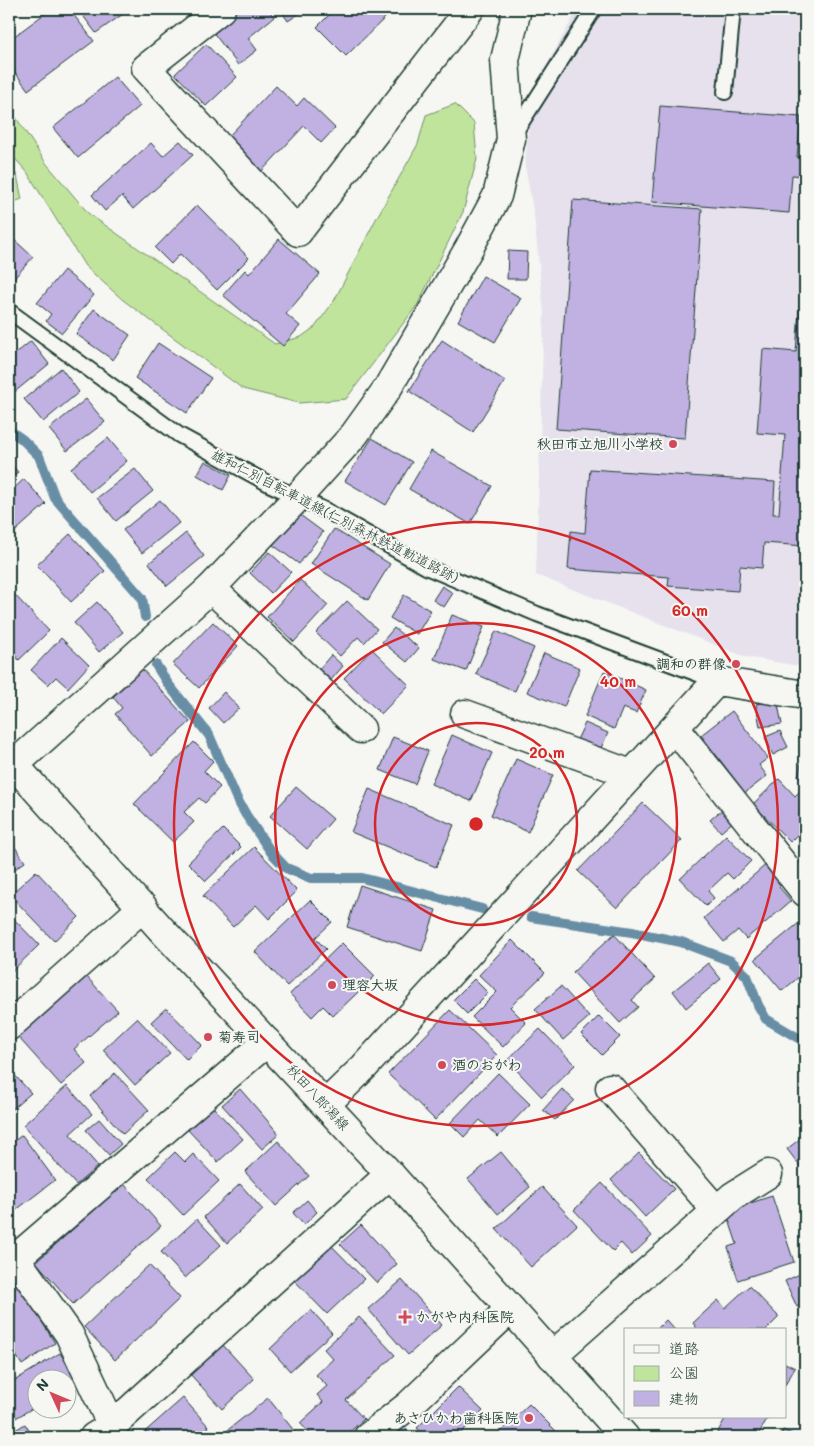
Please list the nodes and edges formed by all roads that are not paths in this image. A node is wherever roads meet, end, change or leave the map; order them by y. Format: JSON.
{"nodes":[{"id":1,"x":221,"y":9,"type":"edge"},
{"id":2,"x":470,"y":9,"type":"edge"},
{"id":3,"x":516,"y":9,"type":"edge"},
{"id":4,"x":594,"y":9,"type":"edge"},
{"id":5,"x":733,"y":9,"type":"edge"},
{"id":6,"x":725,"y":92,"type":"dead end"},
{"id":7,"x":511,"y":139,"type":"junction"},
{"id":8,"x":9,"y":311,"type":"edge"},
{"id":9,"x":298,"y":497,"type":"junction"},
{"id":10,"x":212,"y":588,"type":"junction"},
{"id":11,"x":717,"y":681,"type":"junction"},
{"id":12,"x":805,"y":696,"type":"edge"},
{"id":13,"x":465,"y":714,"type":"dead end"},
{"id":14,"x":675,"y":728,"type":"junction"},
{"id":15,"x":361,"y":729,"type":"dead end"},
{"id":16,"x":12,"y":762,"type":"edge"},
{"id":17,"x":631,"y":774,"type":"junction"},
{"id":18,"x":805,"y":892,"type":"edge"},
{"id":19,"x":143,"y":907,"type":"junction"},
{"id":20,"x":9,"y":1026,"type":"edge"},
{"id":21,"x":267,"y":1042,"type":"junction"},
{"id":22,"x":610,"y":1088,"type":"dead end"},
{"id":23,"x":326,"y":1104,"type":"junction"},
{"id":24,"x":390,"y":1174,"type":"junction"},
{"id":25,"x":768,"y":1174,"type":"dead end"},
{"id":26,"x":716,"y":1210,"type":"junction"},
{"id":27,"x":12,"y":1262,"type":"edge"},
{"id":28,"x":510,"y":1309,"type":"junction"},
{"id":29,"x":552,"y":1356,"type":"junction"},
{"id":30,"x":103,"y":1431,"type":"edge"},
{"id":31,"x":368,"y":1437,"type":"edge"},
{"id":32,"x":624,"y":1437,"type":"edge"}],
"edges":[{"from":1,"to":2,"type":"street"},
{"from":3,"to":7,"type":"street"},
{"from":4,"to":7,"type":"lane"},
{"from":5,"to":6,"type":"lane"},
{"from":7,"to":9,"type":"street"},
{"from":8,"to":9,"type":"lane","name":"雄和仁別自転車道線(仁別森林鉄道軌道路跡)"},
{"from":9,"to":10,"type":"street"},
{"from":9,"to":11,"type":"lane","name":"雄和仁別自転車道線(仁別森林鉄道軌道路跡)"},
{"from":10,"to":15,"type":"street"},
{"from":10,"to":16,"type":"street"},
{"from":11,"to":12,"type":"street","name":"雄和仁別自転車道線(仁別森林鉄道軌道路跡)"},
{"from":11,"to":14,"type":"street"},
{"from":13,"to":17,"type":"street"},
{"from":14,"to":17,"type":"street"},
{"from":14,"to":18,"type":"street"},
{"from":16,"to":19,"type":"street","name":"秋田八郎潟線"},
{"from":17,"to":23,"type":"street"},
{"from":19,"to":20,"type":"street"},
{"from":19,"to":21,"type":"street","name":"秋田八郎潟線"},
{"from":21,"to":23,"type":"street","name":"秋田八郎潟線"},
{"from":21,"to":27,"type":"street"},
{"from":22,"to":26,"type":"street"},
{"from":23,"to":24,"type":"street","name":"秋田八郎潟線"},
{"from":24,"to":28,"type":"street","name":"秋田八郎潟線"},
{"from":24,"to":30,"type":"street"},
{"from":25,"to":26,"type":"street"},
{"from":26,"to":29,"type":"street"},
{"from":27,"to":30,"type":"street"},
{"from":28,"to":29,"type":"street","name":"秋田八郎潟線"},
{"from":28,"to":31,"type":"street"},
{"from":29,"to":32,"type":"street","name":"秋田八郎潟線"}]}
